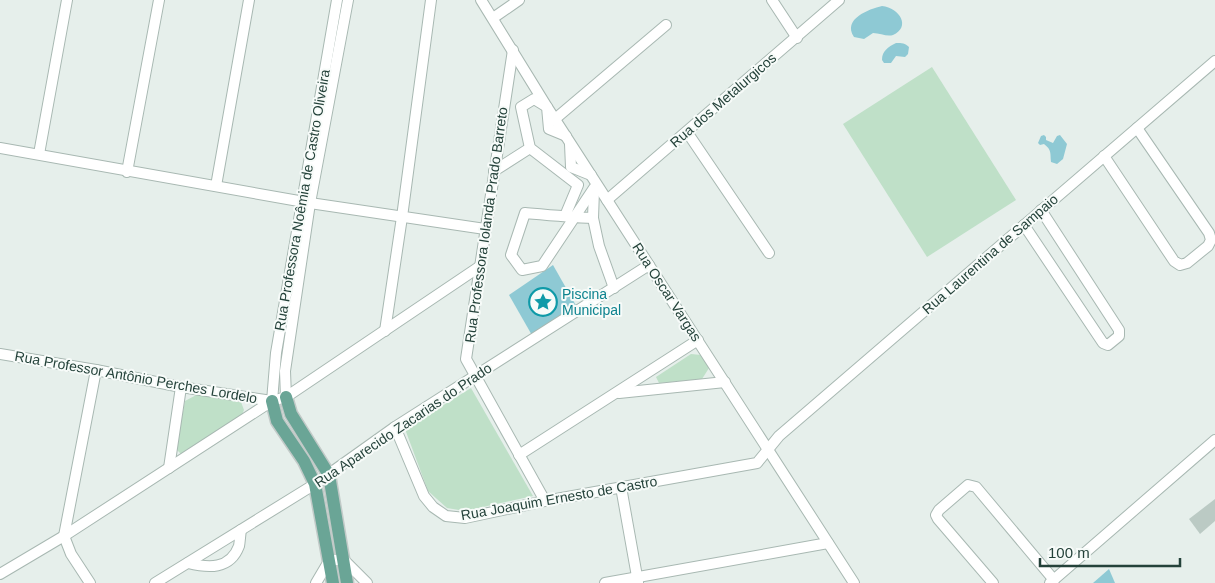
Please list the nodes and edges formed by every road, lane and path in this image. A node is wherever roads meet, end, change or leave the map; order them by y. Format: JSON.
{"nodes":[{"id":1,"x":66,"y":0,"type":"edge"},
{"id":2,"x":158,"y":0,"type":"edge"},
{"id":3,"x":249,"y":0,"type":"edge"},
{"id":4,"x":337,"y":0,"type":"edge"},
{"id":5,"x":348,"y":0,"type":"edge"},
{"id":6,"x":431,"y":0,"type":"edge"},
{"id":7,"x":482,"y":0,"type":"edge"},
{"id":8,"x":520,"y":0,"type":"edge"},
{"id":9,"x":772,"y":0,"type":"edge"},
{"id":10,"x":839,"y":0,"type":"edge"},
{"id":11,"x":494,"y":18,"type":"junction"},
{"id":12,"x":666,"y":25,"type":"dead end"},
{"id":13,"x":796,"y":38,"type":"junction"},
{"id":14,"x":512,"y":50,"type":"junction"},
{"id":15,"x":1215,"y":61,"type":"edge"},
{"id":16,"x":547,"y":107,"type":"junction"},
{"id":17,"x":555,"y":119,"type":"junction"},
{"id":18,"x":1137,"y":128,"type":"junction"},
{"id":19,"x":687,"y":132,"type":"junction"},
{"id":20,"x":568,"y":139,"type":"junction"},
{"id":21,"x":0,"y":148,"type":"edge"},
{"id":22,"x":530,"y":148,"type":"junction"},
{"id":23,"x":39,"y":154,"type":"junction"},
{"id":24,"x":1104,"y":156,"type":"junction"},
{"id":25,"x":494,"y":171,"type":"junction"},
{"id":26,"x":127,"y":172,"type":"junction"},
{"id":27,"x":593,"y":181,"type":"junction"},
{"id":28,"x":216,"y":186,"type":"junction"},
{"id":29,"x":607,"y":200,"type":"junction"},
{"id":30,"x":306,"y":202,"type":"junction"},
{"id":31,"x":1041,"y":210,"type":"junction"},
{"id":32,"x":402,"y":217,"type":"junction"},
{"id":33,"x":570,"y":217,"type":"junction"},
{"id":34,"x":593,"y":218,"type":"junction"},
{"id":35,"x":1024,"y":225,"type":"junction"},
{"id":36,"x":485,"y":229,"type":"junction"},
{"id":37,"x":769,"y":253,"type":"dead end"},
{"id":38,"x":649,"y":265,"type":"junction"},
{"id":39,"x":479,"y":267,"type":"junction"},
{"id":40,"x":614,"y":288,"type":"junction"},
{"id":41,"x":385,"y":331,"type":"junction"},
{"id":42,"x":698,"y":340,"type":"junction"},
{"id":43,"x":0,"y":356,"type":"edge"},
{"id":44,"x":96,"y":370,"type":"junction"},
{"id":45,"x":475,"y":376,"type":"junction"},
{"id":46,"x":725,"y":382,"type":"junction"},
{"id":47,"x":181,"y":387,"type":"junction"},
{"id":48,"x":616,"y":393,"type":"junction"},
{"id":49,"x":286,"y":397,"type":"junction"},
{"id":50,"x":272,"y":402,"type":"junction"},
{"id":51,"x":395,"y":428,"type":"junction"},
{"id":52,"x":1215,"y":440,"type":"edge"},
{"id":53,"x":768,"y":449,"type":"junction"},
{"id":54,"x":519,"y":455,"type":"junction"},
{"id":55,"x":169,"y":468,"type":"junction"},
{"id":56,"x":329,"y":475,"type":"junction"},
{"id":57,"x":315,"y":484,"type":"junction"},
{"id":58,"x":621,"y":487,"type":"junction"},
{"id":59,"x":544,"y":501,"type":"junction"},
{"id":60,"x":241,"y":530,"type":"junction"},
{"id":61,"x":64,"y":536,"type":"junction"},
{"id":62,"x":828,"y":542,"type":"junction"},
{"id":63,"x":343,"y":559,"type":"junction"},
{"id":64,"x":329,"y":561,"type":"junction"},
{"id":65,"x":188,"y":563,"type":"junction"},
{"id":66,"x":0,"y":574,"type":"edge"},
{"id":67,"x":637,"y":580,"type":"edge"},
{"id":68,"x":1052,"y":581,"type":"edge"},
{"id":69,"x":90,"y":583,"type":"edge"},
{"id":70,"x":155,"y":583,"type":"edge"},
{"id":71,"x":316,"y":583,"type":"edge"},
{"id":72,"x":333,"y":583,"type":"edge"},
{"id":73,"x":348,"y":583,"type":"edge"},
{"id":74,"x":367,"y":583,"type":"edge"},
{"id":75,"x":605,"y":583,"type":"edge"},
{"id":76,"x":854,"y":583,"type":"edge"},
{"id":77,"x":992,"y":583,"type":"edge"}],
"edges":[{"from":1,"to":23,"type":"street"},
{"from":2,"to":26,"type":"street"},
{"from":3,"to":28,"type":"street"},
{"from":4,"to":30,"type":"street","name":"Rua Professora Noêmia de Castro Oliveira"},
{"from":5,"to":30,"type":"street","name":"Rua Professora Noêmia de Castro Oliveira"},
{"from":6,"to":32,"type":"street"},
{"from":7,"to":11,"type":"street","name":"Rua Oscar Vargas"},
{"from":8,"to":11,"type":"street"},
{"from":9,"to":13,"type":"street"},
{"from":10,"to":13,"type":"street","name":"Rua dos Metalurgicos"},
{"from":11,"to":14,"type":"street","name":"Rua Oscar Vargas"},
{"from":12,"to":17,"type":"street"},
{"from":13,"to":19,"type":"street","name":"Rua dos Metalurgicos"},
{"from":14,"to":16,"type":"street","name":"Rua Oscar Vargas"},
{"from":14,"to":25,"type":"street","name":"Rua Professora Iolanda Prado Barreto"},
{"from":15,"to":18,"type":"street","name":"Rua Laurentina de Sampaio"},
{"from":16,"to":17,"type":"street","name":"Rua Oscar Vargas"},
{"from":16,"to":20,"type":"street"},
{"from":16,"to":22,"type":"street"},
{"from":17,"to":20,"type":"street","name":"Rua Oscar Vargas"},
{"from":18,"to":24,"type":"street","name":"Rua Laurentina de Sampaio"},
{"from":18,"to":24,"type":"street"},
{"from":19,"to":29,"type":"street","name":"Rua dos Metalurgicos"},
{"from":19,"to":37,"type":"street"},
{"from":20,"to":27,"type":"street","name":"Rua Oscar Vargas"},
{"from":21,"to":23,"type":"street"},
{"from":22,"to":25,"type":"street"},
{"from":22,"to":33,"type":"street"},
{"from":23,"to":26,"type":"street"},
{"from":24,"to":31,"type":"street","name":"Rua Laurentina de Sampaio"},
{"from":25,"to":36,"type":"street","name":"Rua Professora Iolanda Prado Barreto"},
{"from":26,"to":28,"type":"street"},
{"from":27,"to":29,"type":"street","name":"Rua Oscar Vargas"},
{"from":27,"to":33,"type":"street"},
{"from":27,"to":34,"type":"street"},
{"from":28,"to":30,"type":"street"},
{"from":29,"to":38,"type":"street","name":"Rua Oscar Vargas"},
{"from":30,"to":32,"type":"street"},
{"from":30,"to":49,"type":"street","name":"Rua Professora Noêmia de Castro Oliveira"},
{"from":30,"to":50,"type":"street","name":"Rua Professora Noêmia de Castro Oliveira"},
{"from":31,"to":35,"type":"street","name":"Rua Laurentina de Sampaio"},
{"from":31,"to":35,"type":"street"},
{"from":32,"to":36,"type":"street"},
{"from":32,"to":41,"type":"street"},
{"from":33,"to":33,"type":"street"},
{"from":33,"to":34,"type":"street"},
{"from":34,"to":40,"type":"street"},
{"from":35,"to":53,"type":"street","name":"Rua Laurentina de Sampaio"},
{"from":36,"to":39,"type":"street","name":"Rua Professora Iolanda Prado Barreto"},
{"from":38,"to":40,"type":"street","name":"Rua Aparecido Zacarias do Prado"},
{"from":38,"to":42,"type":"street","name":"Rua Oscar Vargas"},
{"from":39,"to":41,"type":"street"},
{"from":39,"to":45,"type":"street","name":"Rua Professora Iolanda Prado Barreto"},
{"from":40,"to":45,"type":"street","name":"Rua Aparecido Zacarias do Prado"},
{"from":41,"to":49,"type":"street"},
{"from":42,"to":46,"type":"street","name":"Rua Oscar Vargas"},
{"from":42,"to":48,"type":"street"},
{"from":43,"to":44,"type":"street","name":"Rua Professor Antônio Perches Lordelo"},
{"from":44,"to":47,"type":"street","name":"Rua Professor Antônio Perches Lordelo"},
{"from":44,"to":61,"type":"street"},
{"from":45,"to":51,"type":"street","name":"Rua Aparecido Zacarias do Prado"},
{"from":45,"to":54,"type":"street","name":"Rua Professora Iolanda Prado Barreto"},
{"from":46,"to":48,"type":"street"},
{"from":46,"to":53,"type":"street","name":"Rua Oscar Vargas"},
{"from":47,"to":50,"type":"street","name":"Rua Professor Antônio Perches Lordelo"},
{"from":47,"to":55,"type":"street"},
{"from":48,"to":54,"type":"street"},
{"from":49,"to":50,"type":"street"},
{"from":49,"to":56,"type":"main road"},
{"from":50,"to":55,"type":"street"},
{"from":50,"to":57,"type":"main road"},
{"from":51,"to":56,"type":"street","name":"Rua Aparecido Zacarias do Prado"},
{"from":51,"to":59,"type":"street","name":"Rua Joaquim Ernesto de Castro"},
{"from":52,"to":68,"type":"street"},
{"from":53,"to":58,"type":"street","name":"Rua Joaquim Ernesto de Castro"},
{"from":53,"to":62,"type":"street","name":"Rua Oscar Vargas"},
{"from":54,"to":59,"type":"street","name":"Rua Professora Iolanda Prado Barreto"},
{"from":55,"to":61,"type":"street"},
{"from":56,"to":57,"type":"street","name":"Rua Aparecido Zacarias do Prado"},
{"from":56,"to":63,"type":"main road"},
{"from":57,"to":60,"type":"street","name":"Rua Aparecido Zacarias do Prado"},
{"from":57,"to":64,"type":"main road"},
{"from":58,"to":59,"type":"street","name":"Rua Joaquim Ernesto de Castro"},
{"from":58,"to":67,"type":"street"},
{"from":60,"to":65,"type":"street","name":"Rua Aparecido Zacarias do Prado"},
{"from":60,"to":65,"type":"street"},
{"from":61,"to":66,"type":"street"},
{"from":61,"to":69,"type":"street"},
{"from":62,"to":67,"type":"street"},
{"from":62,"to":76,"type":"street","name":"Rua Oscar Vargas"},
{"from":63,"to":64,"type":"street"},
{"from":63,"to":73,"type":"main road"},
{"from":63,"to":74,"type":"street"},
{"from":64,"to":71,"type":"street"},
{"from":64,"to":72,"type":"main road"},
{"from":65,"to":70,"type":"street","name":"Rua Aparecido Zacarias do Prado"},
{"from":67,"to":75,"type":"street"},
{"from":68,"to":77,"type":"street"}]}
